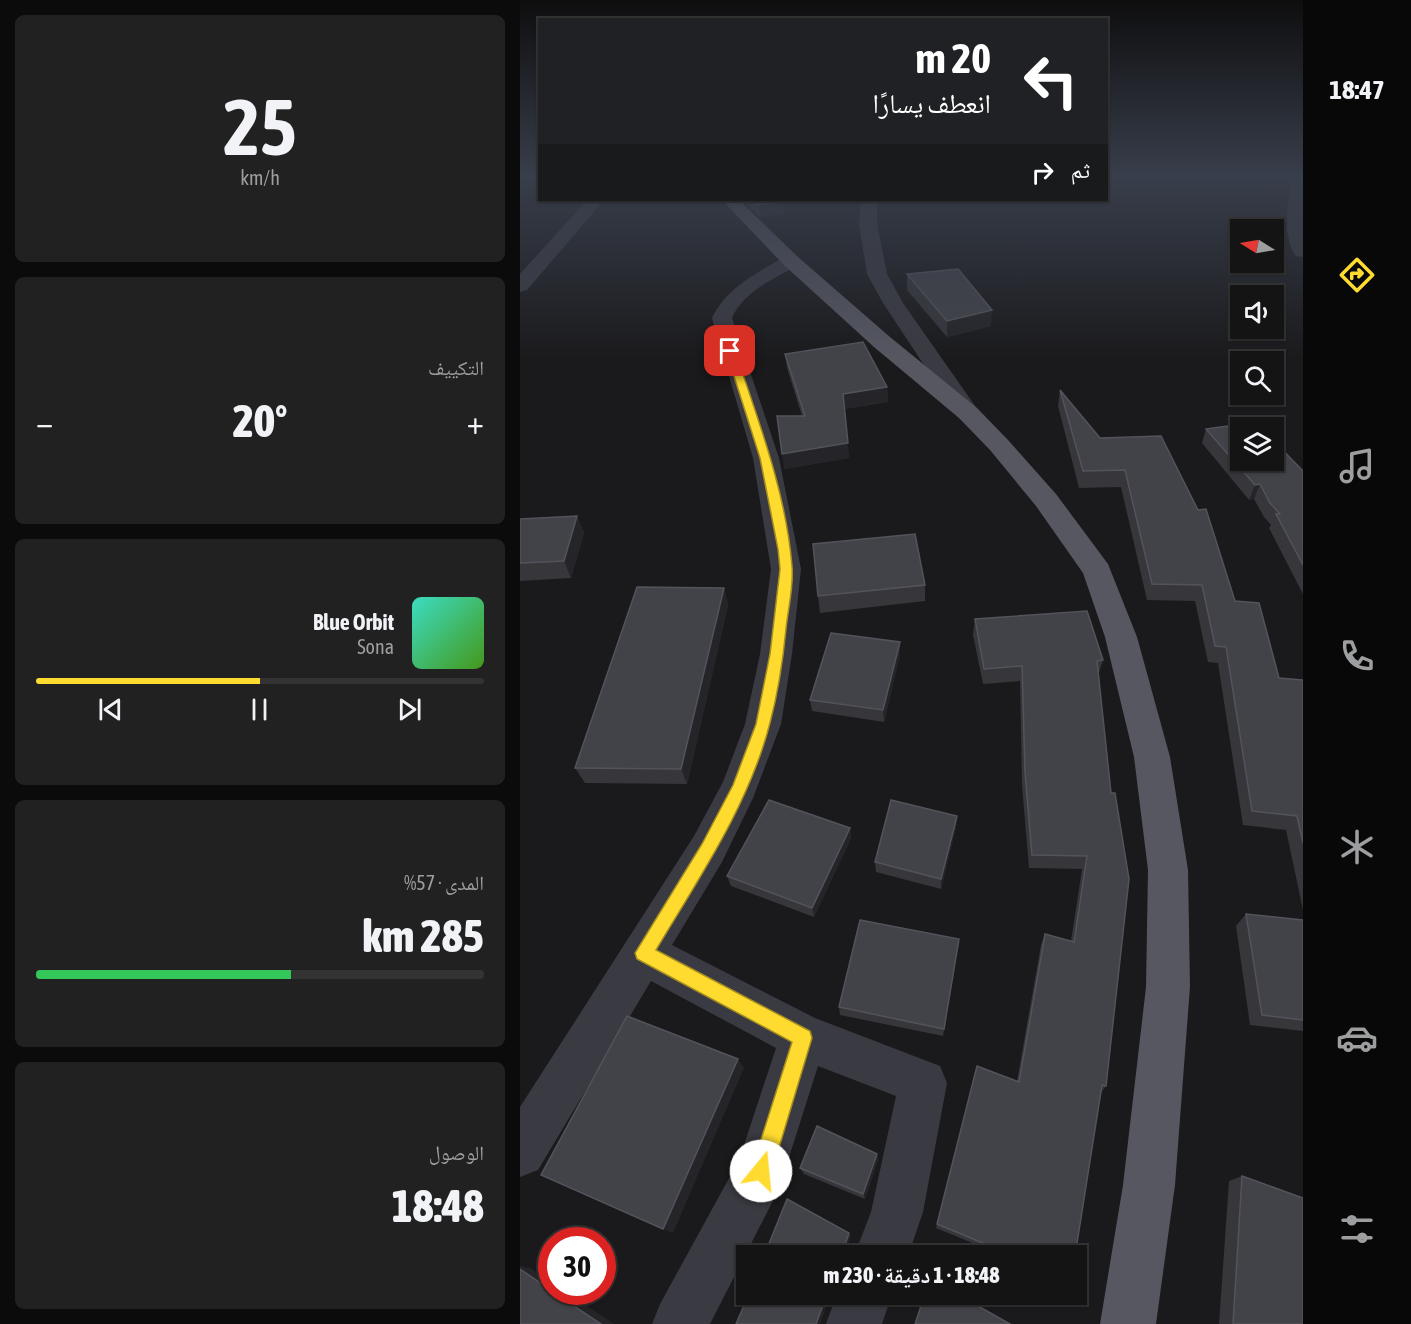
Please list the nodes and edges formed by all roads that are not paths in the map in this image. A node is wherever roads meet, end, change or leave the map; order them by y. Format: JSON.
{"nodes":[{"id":1,"x":563,"y":237,"type":"edge"},
{"id":2,"x":767,"y":237,"type":"edge"},
{"id":3,"x":870,"y":237,"type":"edge"},
{"id":4,"x":791,"y":261,"type":"junction"},
{"id":5,"x":520,"y":286,"type":"edge"},
{"id":6,"x":968,"y":413,"type":"junction"},
{"id":7,"x":643,"y":953,"type":"junction"},
{"id":8,"x":803,"y":1038,"type":"junction"},
{"id":9,"x":520,"y":1152,"type":"edge"},
{"id":10,"x":885,"y":1245,"type":"edge"},
{"id":11,"x":861,"y":1305,"type":"edge"},
{"id":12,"x":680,"y":1324,"type":"edge"},
{"id":13,"x":854,"y":1324,"type":"edge"},
{"id":14,"x":1128,"y":1324,"type":"edge"}],
"edges":[{"from":1,"to":5,"type":"street"},
{"from":2,"to":4,"type":"main road"},
{"from":3,"to":6,"type":"street"},
{"from":4,"to":6,"type":"main road"},
{"from":4,"to":7,"type":"street"},
{"from":6,"to":14,"type":"main road"},
{"from":7,"to":8,"type":"street"},
{"from":7,"to":9,"type":"street"},
{"from":8,"to":10,"type":"street"},
{"from":8,"to":12,"type":"street"},
{"from":11,"to":13,"type":"street"}]}
